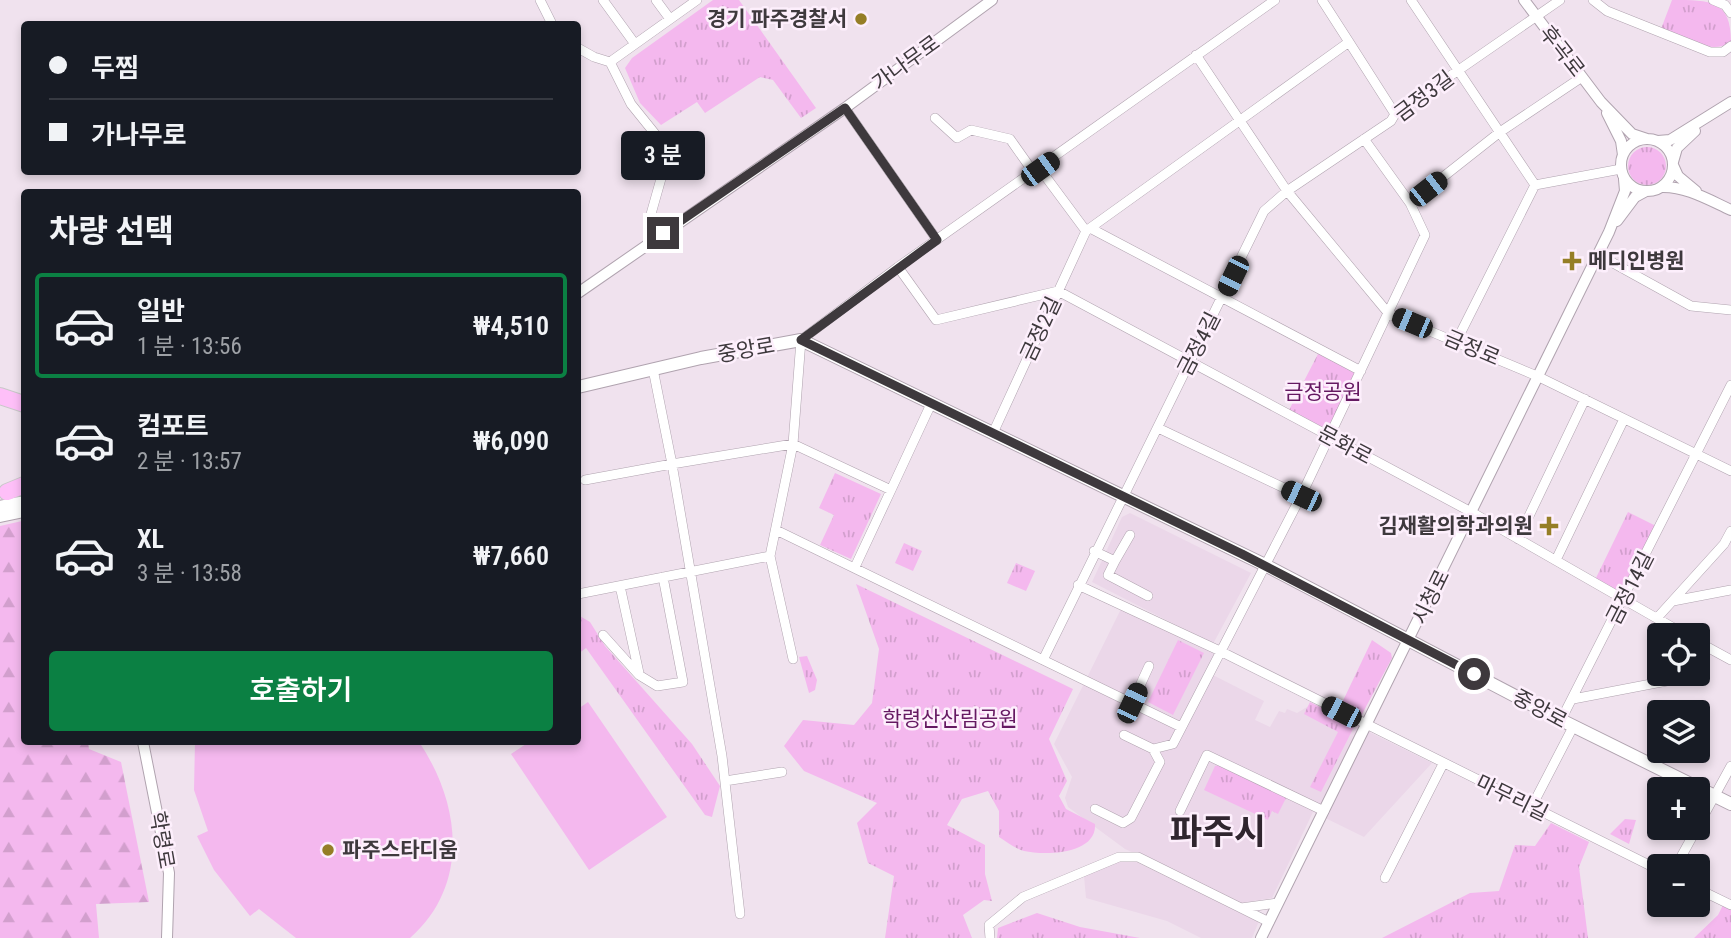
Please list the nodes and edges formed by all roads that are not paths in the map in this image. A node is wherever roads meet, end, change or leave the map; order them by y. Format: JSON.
{"nodes":[{"id":1,"x":540,"y":0,"type":"edge"},
{"id":2,"x":603,"y":0,"type":"edge"},
{"id":3,"x":656,"y":0,"type":"edge"},
{"id":4,"x":697,"y":0,"type":"edge"},
{"id":5,"x":1322,"y":0,"type":"edge"},
{"id":6,"x":1411,"y":0,"type":"edge"},
{"id":7,"x":1524,"y":0,"type":"edge"},
{"id":8,"x":1560,"y":0,"type":"edge"},
{"id":9,"x":1593,"y":0,"type":"edge"},
{"id":10,"x":1713,"y":0,"type":"edge"},
{"id":11,"x":985,"y":2,"type":"edge"},
{"id":12,"x":1269,"y":2,"type":"edge"},
{"id":13,"x":1728,"y":3,"type":"edge"},
{"id":14,"x":1731,"y":13,"type":"edge"},
{"id":15,"x":1535,"y":17,"type":"junction"},
{"id":16,"x":670,"y":19,"type":"junction"},
{"id":17,"x":550,"y":21,"type":"edge"},
{"id":18,"x":1349,"y":41,"type":"junction"},
{"id":19,"x":635,"y":44,"type":"junction"},
{"id":20,"x":1731,"y":46,"type":"edge"},
{"id":21,"x":581,"y":49,"type":"edge"},
{"id":22,"x":1196,"y":55,"type":"junction"},
{"id":23,"x":610,"y":62,"type":"junction"},
{"id":24,"x":1458,"y":70,"type":"junction"},
{"id":25,"x":1582,"y":77,"type":"junction"},
{"id":26,"x":1601,"y":102,"type":"junction"},
{"id":27,"x":1731,"y":102,"type":"edge"},
{"id":28,"x":845,"y":108,"type":"junction"},
{"id":29,"x":1395,"y":114,"type":"junction"},
{"id":30,"x":1710,"y":117,"type":"junction"},
{"id":31,"x":935,"y":118,"type":"dead end"},
{"id":32,"x":1240,"y":118,"type":"junction"},
{"id":33,"x":1500,"y":132,"type":"junction"},
{"id":34,"x":1364,"y":139,"type":"junction"},
{"id":35,"x":1652,"y":140,"type":"junction"},
{"id":36,"x":1623,"y":155,"type":"junction"},
{"id":37,"x":1673,"y":163,"type":"junction"},
{"id":38,"x":1037,"y":171,"type":"junction"},
{"id":39,"x":1623,"y":174,"type":"junction"},
{"id":40,"x":1535,"y":185,"type":"junction"},
{"id":41,"x":1661,"y":187,"type":"junction"},
{"id":42,"x":1287,"y":191,"type":"junction"},
{"id":43,"x":1646,"y":191,"type":"junction"},
{"id":44,"x":1700,"y":195,"type":"junction"},
{"id":45,"x":1410,"y":203,"type":"junction"},
{"id":46,"x":1731,"y":210,"type":"edge"},
{"id":47,"x":1088,"y":230,"type":"junction"},
{"id":48,"x":1609,"y":232,"type":"junction"},
{"id":49,"x":663,"y":233,"type":"junction"},
{"id":50,"x":937,"y":240,"type":"junction"},
{"id":51,"x":1597,"y":254,"type":"junction"},
{"id":52,"x":898,"y":267,"type":"junction"},
{"id":53,"x":581,"y":290,"type":"edge"},
{"id":54,"x":1058,"y":290,"type":"junction"},
{"id":55,"x":1223,"y":297,"type":"junction"},
{"id":56,"x":1731,"y":310,"type":"edge"},
{"id":57,"x":1389,"y":314,"type":"junction"},
{"id":58,"x":801,"y":340,"type":"junction"},
{"id":59,"x":1456,"y":342,"type":"junction"},
{"id":60,"x":1189,"y":362,"type":"junction"},
{"id":61,"x":653,"y":369,"type":"junction"},
{"id":62,"x":1362,"y":371,"type":"junction"},
{"id":63,"x":1537,"y":376,"type":"junction"},
{"id":64,"x":1731,"y":385,"type":"edge"},
{"id":65,"x":581,"y":386,"type":"edge"},
{"id":66,"x":0,"y":388,"type":"edge"},
{"id":67,"x":21,"y":392,"type":"edge"},
{"id":68,"x":0,"y":396,"type":"edge"},
{"id":69,"x":1585,"y":399,"type":"junction"},
{"id":70,"x":21,"y":403,"type":"edge"},
{"id":71,"x":931,"y":404,"type":"junction"},
{"id":72,"x":1624,"y":419,"type":"junction"},
{"id":73,"x":1158,"y":428,"type":"junction"},
{"id":74,"x":993,"y":433,"type":"junction"},
{"id":75,"x":1330,"y":437,"type":"junction"},
{"id":76,"x":793,"y":444,"type":"junction"},
{"id":77,"x":1696,"y":454,"type":"junction"},
{"id":78,"x":672,"y":464,"type":"junction"},
{"id":79,"x":1731,"y":471,"type":"edge"},
{"id":80,"x":585,"y":480,"type":"dead end"},
{"id":81,"x":21,"y":487,"type":"edge"},
{"id":82,"x":891,"y":490,"type":"junction"},
{"id":83,"x":4,"y":493,"type":"edge"},
{"id":84,"x":1126,"y":496,"type":"junction"},
{"id":85,"x":1301,"y":496,"type":"junction"},
{"id":86,"x":21,"y":503,"type":"edge"},
{"id":87,"x":0,"y":508,"type":"edge"},
{"id":88,"x":21,"y":512,"type":"edge"},
{"id":89,"x":1473,"y":513,"type":"junction"},
{"id":90,"x":0,"y":516,"type":"edge"},
{"id":91,"x":776,"y":530,"type":"junction"},
{"id":92,"x":1731,"y":531,"type":"edge"},
{"id":93,"x":1130,"y":534,"type":"dead end"},
{"id":94,"x":1518,"y":539,"type":"junction"},
{"id":95,"x":1727,"y":546,"type":"edge"},
{"id":96,"x":1094,"y":551,"type":"junction"},
{"id":97,"x":770,"y":556,"type":"junction"},
{"id":98,"x":1556,"y":560,"type":"junction"},
{"id":99,"x":1115,"y":561,"type":"junction"},
{"id":100,"x":1265,"y":565,"type":"junction"},
{"id":101,"x":855,"y":567,"type":"junction"},
{"id":102,"x":691,"y":572,"type":"junction"},
{"id":103,"x":663,"y":577,"type":"junction"},
{"id":104,"x":1078,"y":585,"type":"junction"},
{"id":105,"x":620,"y":586,"type":"junction"},
{"id":106,"x":1731,"y":590,"type":"edge"},
{"id":107,"x":581,"y":593,"type":"edge"},
{"id":108,"x":1148,"y":596,"type":"dead end"},
{"id":109,"x":1625,"y":598,"type":"junction"},
{"id":110,"x":1673,"y":601,"type":"junction"},
{"id":111,"x":1657,"y":618,"type":"junction"},
{"id":112,"x":1666,"y":623,"type":"edge"},
{"id":113,"x":603,"y":635,"type":"dead end"},
{"id":114,"x":1410,"y":640,"type":"junction"},
{"id":115,"x":1710,"y":649,"type":"edge"},
{"id":116,"x":1220,"y":651,"type":"junction"},
{"id":117,"x":793,"y":659,"type":"dead end"},
{"id":118,"x":1042,"y":660,"type":"junction"},
{"id":119,"x":1731,"y":660,"type":"edge"},
{"id":120,"x":1149,"y":666,"type":"dead end"},
{"id":121,"x":639,"y":675,"type":"junction"},
{"id":122,"x":1647,"y":685,"type":"edge"},
{"id":123,"x":1573,"y":699,"type":"junction"},
{"id":124,"x":1132,"y":703,"type":"junction"},
{"id":125,"x":1561,"y":720,"type":"junction"},
{"id":126,"x":1366,"y":724,"type":"junction"},
{"id":127,"x":1181,"y":727,"type":"junction"},
{"id":128,"x":1573,"y":727,"type":"junction"},
{"id":129,"x":1124,"y":735,"type":"dead end"},
{"id":130,"x":144,"y":745,"type":"edge"},
{"id":131,"x":1153,"y":749,"type":"junction"},
{"id":132,"x":1443,"y":764,"type":"junction"},
{"id":133,"x":1731,"y":766,"type":"edge"},
{"id":134,"x":782,"y":772,"type":"dead end"},
{"id":135,"x":725,"y":781,"type":"junction"},
{"id":136,"x":1714,"y":796,"type":"junction"},
{"id":137,"x":1710,"y":803,"type":"edge"},
{"id":138,"x":1731,"y":804,"type":"edge"},
{"id":139,"x":1531,"y":808,"type":"junction"},
{"id":140,"x":1095,"y":809,"type":"dead end"},
{"id":141,"x":1180,"y":811,"type":"dead end"},
{"id":142,"x":1324,"y":811,"type":"junction"},
{"id":143,"x":1647,"y":864,"type":"edge"},
{"id":144,"x":1385,"y":878,"type":"dead end"},
{"id":145,"x":1710,"y":895,"type":"edge"},
{"id":146,"x":1279,"y":903,"type":"junction"},
{"id":147,"x":1731,"y":905,"type":"edge"},
{"id":148,"x":1241,"y":908,"type":"junction"},
{"id":149,"x":740,"y":914,"type":"dead end"},
{"id":150,"x":1269,"y":922,"type":"junction"},
{"id":151,"x":167,"y":938,"type":"edge"},
{"id":152,"x":990,"y":938,"type":"edge"},
{"id":153,"x":1261,"y":938,"type":"edge"}],
"edges":[{"from":1,"to":17,"type":"street"},
{"from":2,"to":19,"type":"street"},
{"from":3,"to":16,"type":"street"},
{"from":4,"to":16,"type":"street"},
{"from":5,"to":18,"type":"street"},
{"from":6,"to":24,"type":"street"},
{"from":7,"to":15,"type":"street","name":"후곡로"},
{"from":8,"to":15,"type":"street","name":"금정3길"},
{"from":9,"to":20,"type":"street"},
{"from":10,"to":13,"type":"street"},
{"from":11,"to":28,"type":"street","name":"가나무로"},
{"from":12,"to":22,"type":"street"},
{"from":13,"to":14,"type":"street"},
{"from":15,"to":24,"type":"street","name":"금정3길"},
{"from":15,"to":25,"type":"street","name":"후곡로"},
{"from":16,"to":19,"type":"street"},
{"from":18,"to":29,"type":"street"},
{"from":18,"to":32,"type":"street","name":"금정2길"},
{"from":19,"to":23,"type":"street"},
{"from":21,"to":23,"type":"street"},
{"from":22,"to":32,"type":"street","name":"금정로"},
{"from":22,"to":38,"type":"street"},
{"from":23,"to":49,"type":"street"},
{"from":24,"to":29,"type":"street","name":"금정3길"},
{"from":24,"to":33,"type":"street"},
{"from":25,"to":26,"type":"street","name":"후곡로"},
{"from":25,"to":33,"type":"street"},
{"from":26,"to":35,"type":"street"},
{"from":26,"to":36,"type":"street"},
{"from":27,"to":30,"type":"street"},
{"from":28,"to":49,"type":"street","name":"가나무로"},
{"from":28,"to":50,"type":"street"},
{"from":29,"to":34,"type":"street","name":"금정3길"},
{"from":30,"to":35,"type":"street"},
{"from":30,"to":37,"type":"street"},
{"from":31,"to":38,"type":"street"},
{"from":32,"to":42,"type":"street","name":"금정로"},
{"from":32,"to":47,"type":"street","name":"금정2길"},
{"from":33,"to":40,"type":"street"},
{"from":33,"to":45,"type":"street"},
{"from":34,"to":42,"type":"street","name":"금정3길"},
{"from":34,"to":45,"type":"street"},
{"from":35,"to":36,"type":"street"},
{"from":35,"to":37,"type":"street"},
{"from":36,"to":39,"type":"street"},
{"from":37,"to":41,"type":"street"},
{"from":37,"to":44,"type":"street"},
{"from":38,"to":47,"type":"street"},
{"from":38,"to":50,"type":"street"},
{"from":39,"to":40,"type":"street"},
{"from":39,"to":43,"type":"street"},
{"from":39,"to":48,"type":"street"},
{"from":40,"to":59,"type":"street"},
{"from":41,"to":43,"type":"street"},
{"from":41,"to":44,"type":"street"},
{"from":42,"to":55,"type":"street","name":"금정4길"},
{"from":42,"to":57,"type":"street","name":"금정로"},
{"from":43,"to":48,"type":"street"},
{"from":44,"to":46,"type":"street"},
{"from":45,"to":57,"type":"street"},
{"from":47,"to":54,"type":"street","name":"금정2길"},
{"from":47,"to":55,"type":"street"},
{"from":48,"to":51,"type":"street","name":"시청로"},
{"from":49,"to":53,"type":"street","name":"가나무로"},
{"from":50,"to":52,"type":"street"},
{"from":51,"to":56,"type":"street"},
{"from":51,"to":63,"type":"street","name":"시청로"},
{"from":52,"to":54,"type":"street"},
{"from":52,"to":58,"type":"street"},
{"from":54,"to":60,"type":"street","name":"문화로"},
{"from":54,"to":74,"type":"street","name":"금정2길"},
{"from":55,"to":60,"type":"street","name":"금정4길"},
{"from":55,"to":62,"type":"street"},
{"from":57,"to":59,"type":"street","name":"금정로"},
{"from":57,"to":62,"type":"street"},
{"from":58,"to":61,"type":"main road","name":"중앙로"},
{"from":58,"to":71,"type":"main road","name":"중앙로"},
{"from":58,"to":76,"type":"street"},
{"from":59,"to":63,"type":"street","name":"금정로"},
{"from":60,"to":73,"type":"street","name":"금정4길"},
{"from":60,"to":75,"type":"street","name":"문화로"},
{"from":61,"to":65,"type":"main road","name":"중앙로"},
{"from":61,"to":78,"type":"street"},
{"from":62,"to":75,"type":"street"},
{"from":63,"to":69,"type":"street","name":"금정로"},
{"from":63,"to":89,"type":"street","name":"시청로"},
{"from":64,"to":77,"type":"street","name":"금정14길"},
{"from":66,"to":67,"type":"highway"},
{"from":68,"to":70,"type":"highway"},
{"from":69,"to":72,"type":"street","name":"금정로"},
{"from":69,"to":94,"type":"street"},
{"from":71,"to":74,"type":"main road","name":"중앙로"},
{"from":71,"to":82,"type":"street"},
{"from":72,"to":77,"type":"street","name":"금정로"},
{"from":72,"to":98,"type":"street"},
{"from":73,"to":84,"type":"street","name":"금정4길"},
{"from":73,"to":85,"type":"street"},
{"from":74,"to":84,"type":"main road","name":"중앙로"},
{"from":75,"to":85,"type":"street"},
{"from":75,"to":89,"type":"street","name":"문화로"},
{"from":76,"to":78,"type":"street"},
{"from":76,"to":82,"type":"street"},
{"from":76,"to":91,"type":"street"},
{"from":77,"to":79,"type":"street","name":"금정로"},
{"from":77,"to":109,"type":"street","name":"금정14길"},
{"from":78,"to":80,"type":"street"},
{"from":78,"to":102,"type":"street"},
{"from":81,"to":83,"type":"highway"},
{"from":82,"to":101,"type":"street"},
{"from":84,"to":96,"type":"street","name":"금정4길"},
{"from":84,"to":100,"type":"main road","name":"중앙로"},
{"from":85,"to":100,"type":"street"},
{"from":86,"to":87,"type":"main road"},
{"from":88,"to":90,"type":"main road"},
{"from":89,"to":94,"type":"street","name":"문화로"},
{"from":89,"to":114,"type":"street","name":"시청로"},
{"from":91,"to":97,"type":"street"},
{"from":91,"to":101,"type":"street"},
{"from":92,"to":95,"type":"street"},
{"from":93,"to":99,"type":"street"},
{"from":94,"to":98,"type":"street","name":"문화로"},
{"from":95,"to":110,"type":"street"},
{"from":96,"to":99,"type":"street"},
{"from":96,"to":104,"type":"street","name":"금정4길"},
{"from":97,"to":102,"type":"street"},
{"from":97,"to":117,"type":"street"},
{"from":98,"to":109,"type":"street","name":"문화로"},
{"from":99,"to":108,"type":"street"},
{"from":100,"to":114,"type":"main road","name":"중앙로"},
{"from":100,"to":116,"type":"street"},
{"from":101,"to":118,"type":"street"},
{"from":102,"to":103,"type":"street"},
{"from":102,"to":135,"type":"street"},
{"from":103,"to":105,"type":"street"},
{"from":103,"to":121,"type":"street"},
{"from":104,"to":116,"type":"street","name":"마무리길"},
{"from":104,"to":118,"type":"street","name":"금정4길"},
{"from":105,"to":107,"type":"street"},
{"from":105,"to":121,"type":"street"},
{"from":106,"to":110,"type":"street"},
{"from":109,"to":111,"type":"street","name":"문화로"},
{"from":109,"to":123,"type":"street","name":"금정14길"},
{"from":110,"to":111,"type":"street"},
{"from":111,"to":112,"type":"street","name":"문화로"},
{"from":113,"to":121,"type":"street"},
{"from":114,"to":125,"type":"main road","name":"중앙로"},
{"from":114,"to":126,"type":"street","name":"시청로"},
{"from":115,"to":119,"type":"street"},
{"from":116,"to":126,"type":"street","name":"마무리길"},
{"from":116,"to":127,"type":"street"},
{"from":118,"to":124,"type":"street"},
{"from":120,"to":124,"type":"street"},
{"from":122,"to":123,"type":"street"},
{"from":123,"to":125,"type":"street","name":"금정14길"},
{"from":124,"to":127,"type":"street"},
{"from":125,"to":128,"type":"main road","name":"중앙로"},
{"from":126,"to":132,"type":"street","name":"마무리길"},
{"from":126,"to":142,"type":"street","name":"시청로"},
{"from":127,"to":131,"type":"street"},
{"from":128,"to":136,"type":"main road","name":"중앙로"},
{"from":128,"to":139,"type":"street"},
{"from":129,"to":131,"type":"street"},
{"from":130,"to":151,"type":"street","name":"학령로"},
{"from":131,"to":140,"type":"street"},
{"from":132,"to":139,"type":"street","name":"마무리길"},
{"from":132,"to":144,"type":"street"},
{"from":133,"to":136,"type":"street"},
{"from":134,"to":135,"type":"street"},
{"from":135,"to":149,"type":"street"},
{"from":136,"to":137,"type":"street"},
{"from":136,"to":138,"type":"main road","name":"중앙로"},
{"from":139,"to":143,"type":"street","name":"마무리길"},
{"from":141,"to":142,"type":"street"},
{"from":142,"to":146,"type":"street","name":"시청로"},
{"from":145,"to":147,"type":"street"},
{"from":146,"to":148,"type":"street"},
{"from":146,"to":150,"type":"street","name":"시청로"},
{"from":148,"to":150,"type":"street"},
{"from":148,"to":152,"type":"street"},
{"from":150,"to":153,"type":"street","name":"시청로"}]}
